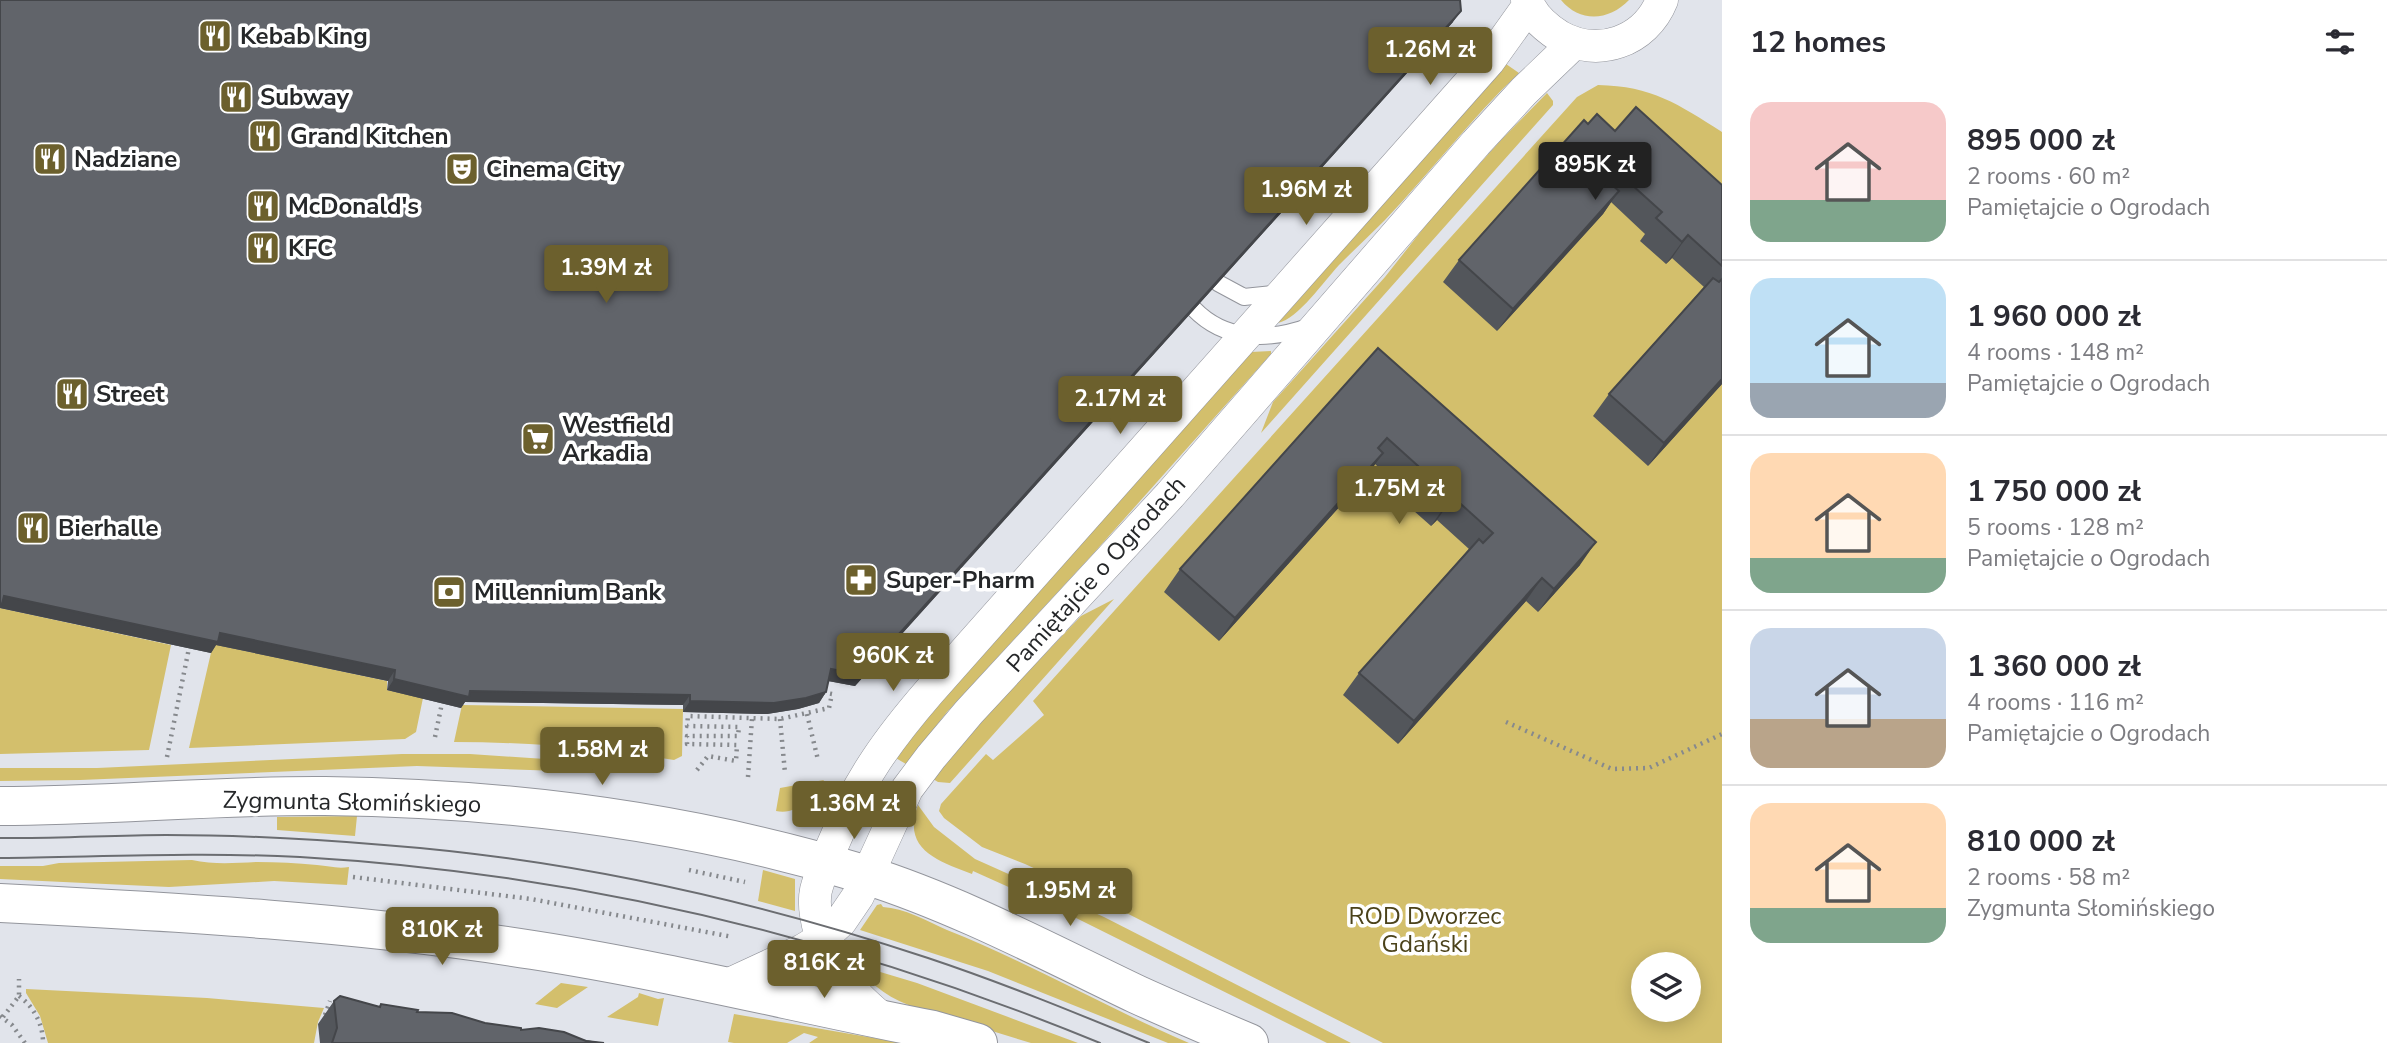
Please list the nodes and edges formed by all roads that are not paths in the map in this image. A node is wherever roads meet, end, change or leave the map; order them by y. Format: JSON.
{"nodes":[{"id":1,"x":1662,"y":0,"type":"edge"},
{"id":2,"x":1528,"y":3,"type":"edge"},
{"id":3,"x":1573,"y":44,"type":"junction"},
{"id":4,"x":1218,"y":283,"type":"edge"},
{"id":5,"x":1284,"y":292,"type":"junction"},
{"id":6,"x":1194,"y":309,"type":"edge"},
{"id":7,"x":1320,"y":322,"type":"junction"},
{"id":8,"x":1244,"y":336,"type":"junction"},
{"id":9,"x":0,"y":806,"type":"edge"},
{"id":10,"x":825,"y":863,"type":"junction"},
{"id":11,"x":866,"y":876,"type":"junction"},
{"id":12,"x":0,"y":903,"type":"edge"},
{"id":13,"x":821,"y":939,"type":"junction"},
{"id":14,"x":723,"y":987,"type":"junction"},
{"id":15,"x":885,"y":1021,"type":"junction"},
{"id":16,"x":978,"y":1043,"type":"edge"},
{"id":17,"x":1249,"y":1043,"type":"edge"}],
"edges":[{"from":1,"to":3,"type":"street"},
{"from":2,"to":3,"type":"street"},
{"from":2,"to":5,"type":"street","name":"Pamiętajcie o Ogrodach"},
{"from":3,"to":7,"type":"street","name":"Pamiętajcie o Ogrodach"},
{"from":4,"to":5,"type":"lane"},
{"from":5,"to":8,"type":"street","name":"Pamiętajcie o Ogrodach"},
{"from":6,"to":8,"type":"lane"},
{"from":7,"to":8,"type":"lane"},
{"from":7,"to":11,"type":"street","name":"Pamiętajcie o Ogrodach"},
{"from":8,"to":10,"type":"street","name":"Pamiętajcie o Ogrodach"},
{"from":9,"to":10,"type":"main road","name":"Zygmunta Słomińskiego"},
{"from":10,"to":11,"type":"main road","name":"Zygmunta Słomińskiego"},
{"from":10,"to":13,"type":"street","name":"Pamiętajcie o Ogrodach"},
{"from":11,"to":13,"type":"street","name":"Pamiętajcie o Ogrodach"},
{"from":11,"to":17,"type":"main road","name":"Zygmunta Słomińskiego"},
{"from":12,"to":14,"type":"main road"},
{"from":13,"to":14,"type":"street","name":"Pamiętajcie o Ogrodach"},
{"from":13,"to":15,"type":"street","name":"Pamiętajcie o Ogrodach"},
{"from":14,"to":15,"type":"main road"},
{"from":15,"to":16,"type":"main road"}]}
